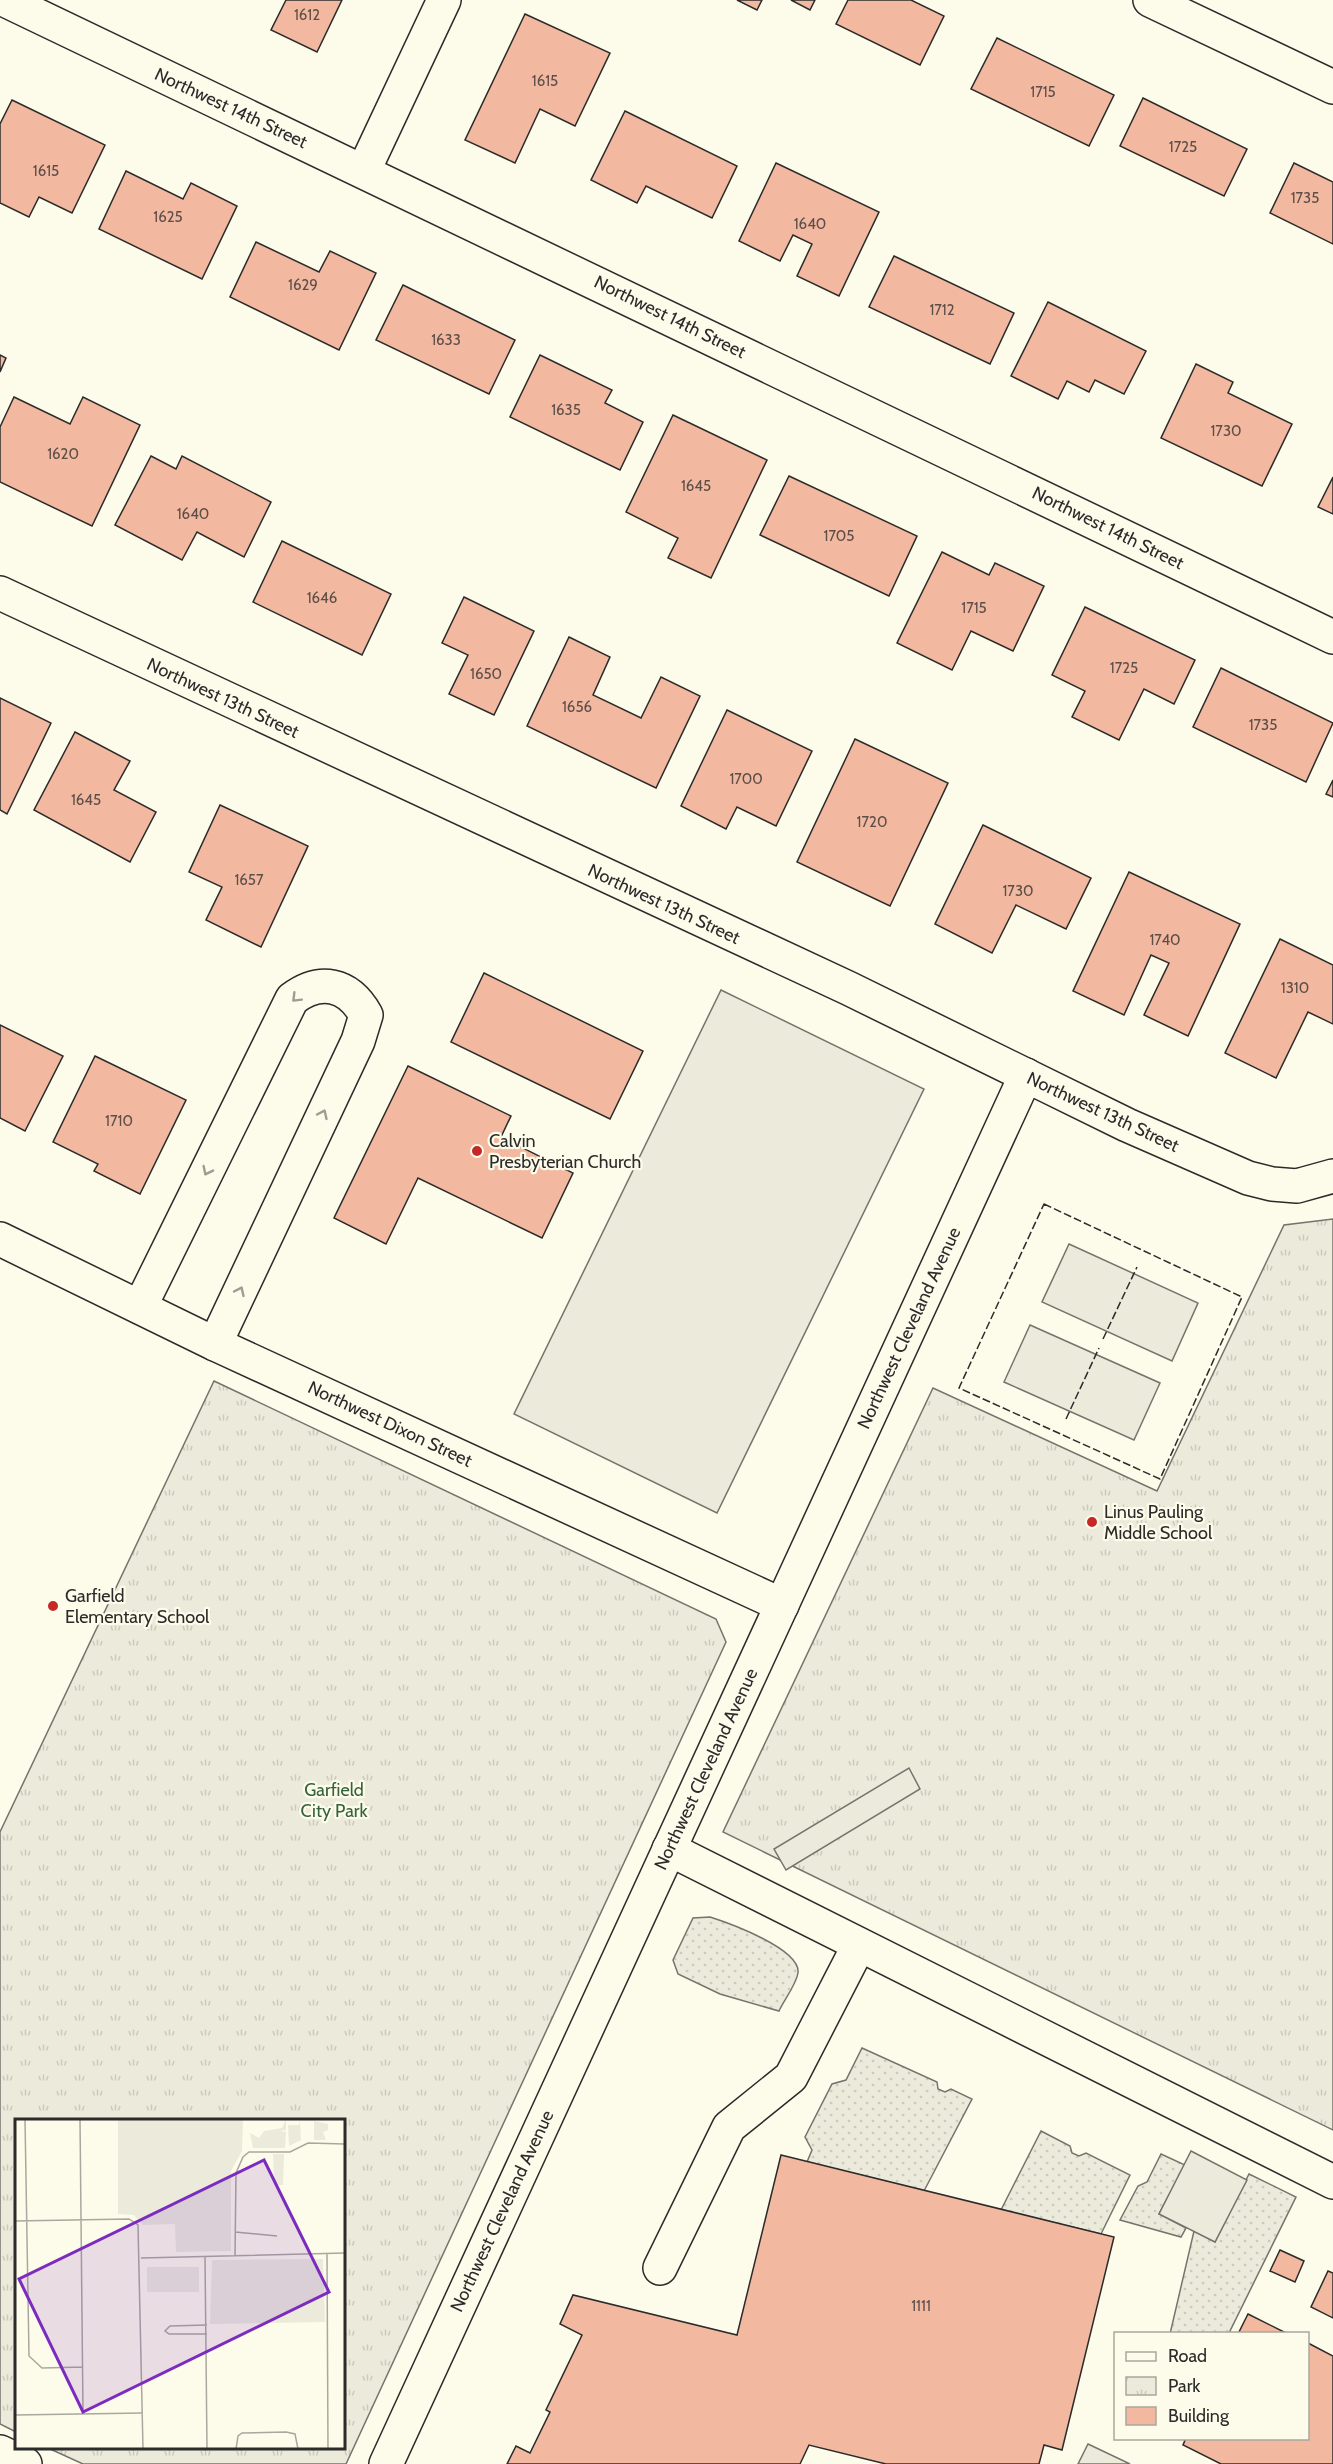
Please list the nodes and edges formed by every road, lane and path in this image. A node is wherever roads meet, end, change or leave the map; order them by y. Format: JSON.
{"nodes":[{"id":1,"x":5,"y":0,"type":"edge"},
{"id":2,"x":444,"y":0,"type":"edge"},
{"id":3,"x":1150,"y":0,"type":"edge"},
{"id":4,"x":1333,"y":87,"type":"edge"},
{"id":5,"x":364,"y":170,"type":"junction"},
{"id":6,"x":0,"y":593,"type":"edge"},
{"id":7,"x":1333,"y":637,"type":"edge"},
{"id":8,"x":1026,"y":1075,"type":"junction"},
{"id":9,"x":1333,"y":1176,"type":"edge"},
{"id":10,"x":0,"y":1239,"type":"edge"},
{"id":11,"x":140,"y":1307,"type":"junction"},
{"id":12,"x":215,"y":1344,"type":"junction"},
{"id":13,"x":782,"y":1605,"type":"junction"},
{"id":14,"x":669,"y":1849,"type":"junction"},
{"id":15,"x":859,"y":1945,"type":"junction"},
{"id":16,"x":1333,"y":2182,"type":"edge"},
{"id":17,"x":660,"y":2268,"type":"dead end"},
{"id":18,"x":0,"y":2452,"type":"edge"},
{"id":19,"x":25,"y":2464,"type":"edge"},
{"id":20,"x":386,"y":2464,"type":"edge"}],
"edges":[{"from":1,"to":5,"type":"street","name":"Northwest 14th Street"},
{"from":2,"to":5,"type":"street"},
{"from":3,"to":4,"type":"street"},
{"from":5,"to":7,"type":"street","name":"Northwest 14th Street"},
{"from":6,"to":8,"type":"street","name":"Northwest 13th Street"},
{"from":8,"to":9,"type":"street","name":"Northwest 13th Street"},
{"from":8,"to":13,"type":"street","name":"Northwest Cleveland Avenue"},
{"from":10,"to":11,"type":"street","name":"Northwest Dixon Street"},
{"from":11,"to":12,"type":"street","name":"Northwest Dixon Street"},
{"from":12,"to":11,"type":"street","one_way":true},
{"from":12,"to":13,"type":"street","name":"Northwest Dixon Street"},
{"from":13,"to":14,"type":"street","name":"Northwest Cleveland Avenue"},
{"from":14,"to":15,"type":"street"},
{"from":14,"to":20,"type":"street","name":"Northwest Cleveland Avenue"},
{"from":15,"to":16,"type":"street"},
{"from":15,"to":17,"type":"street"},
{"from":18,"to":19,"type":"street"}]}
